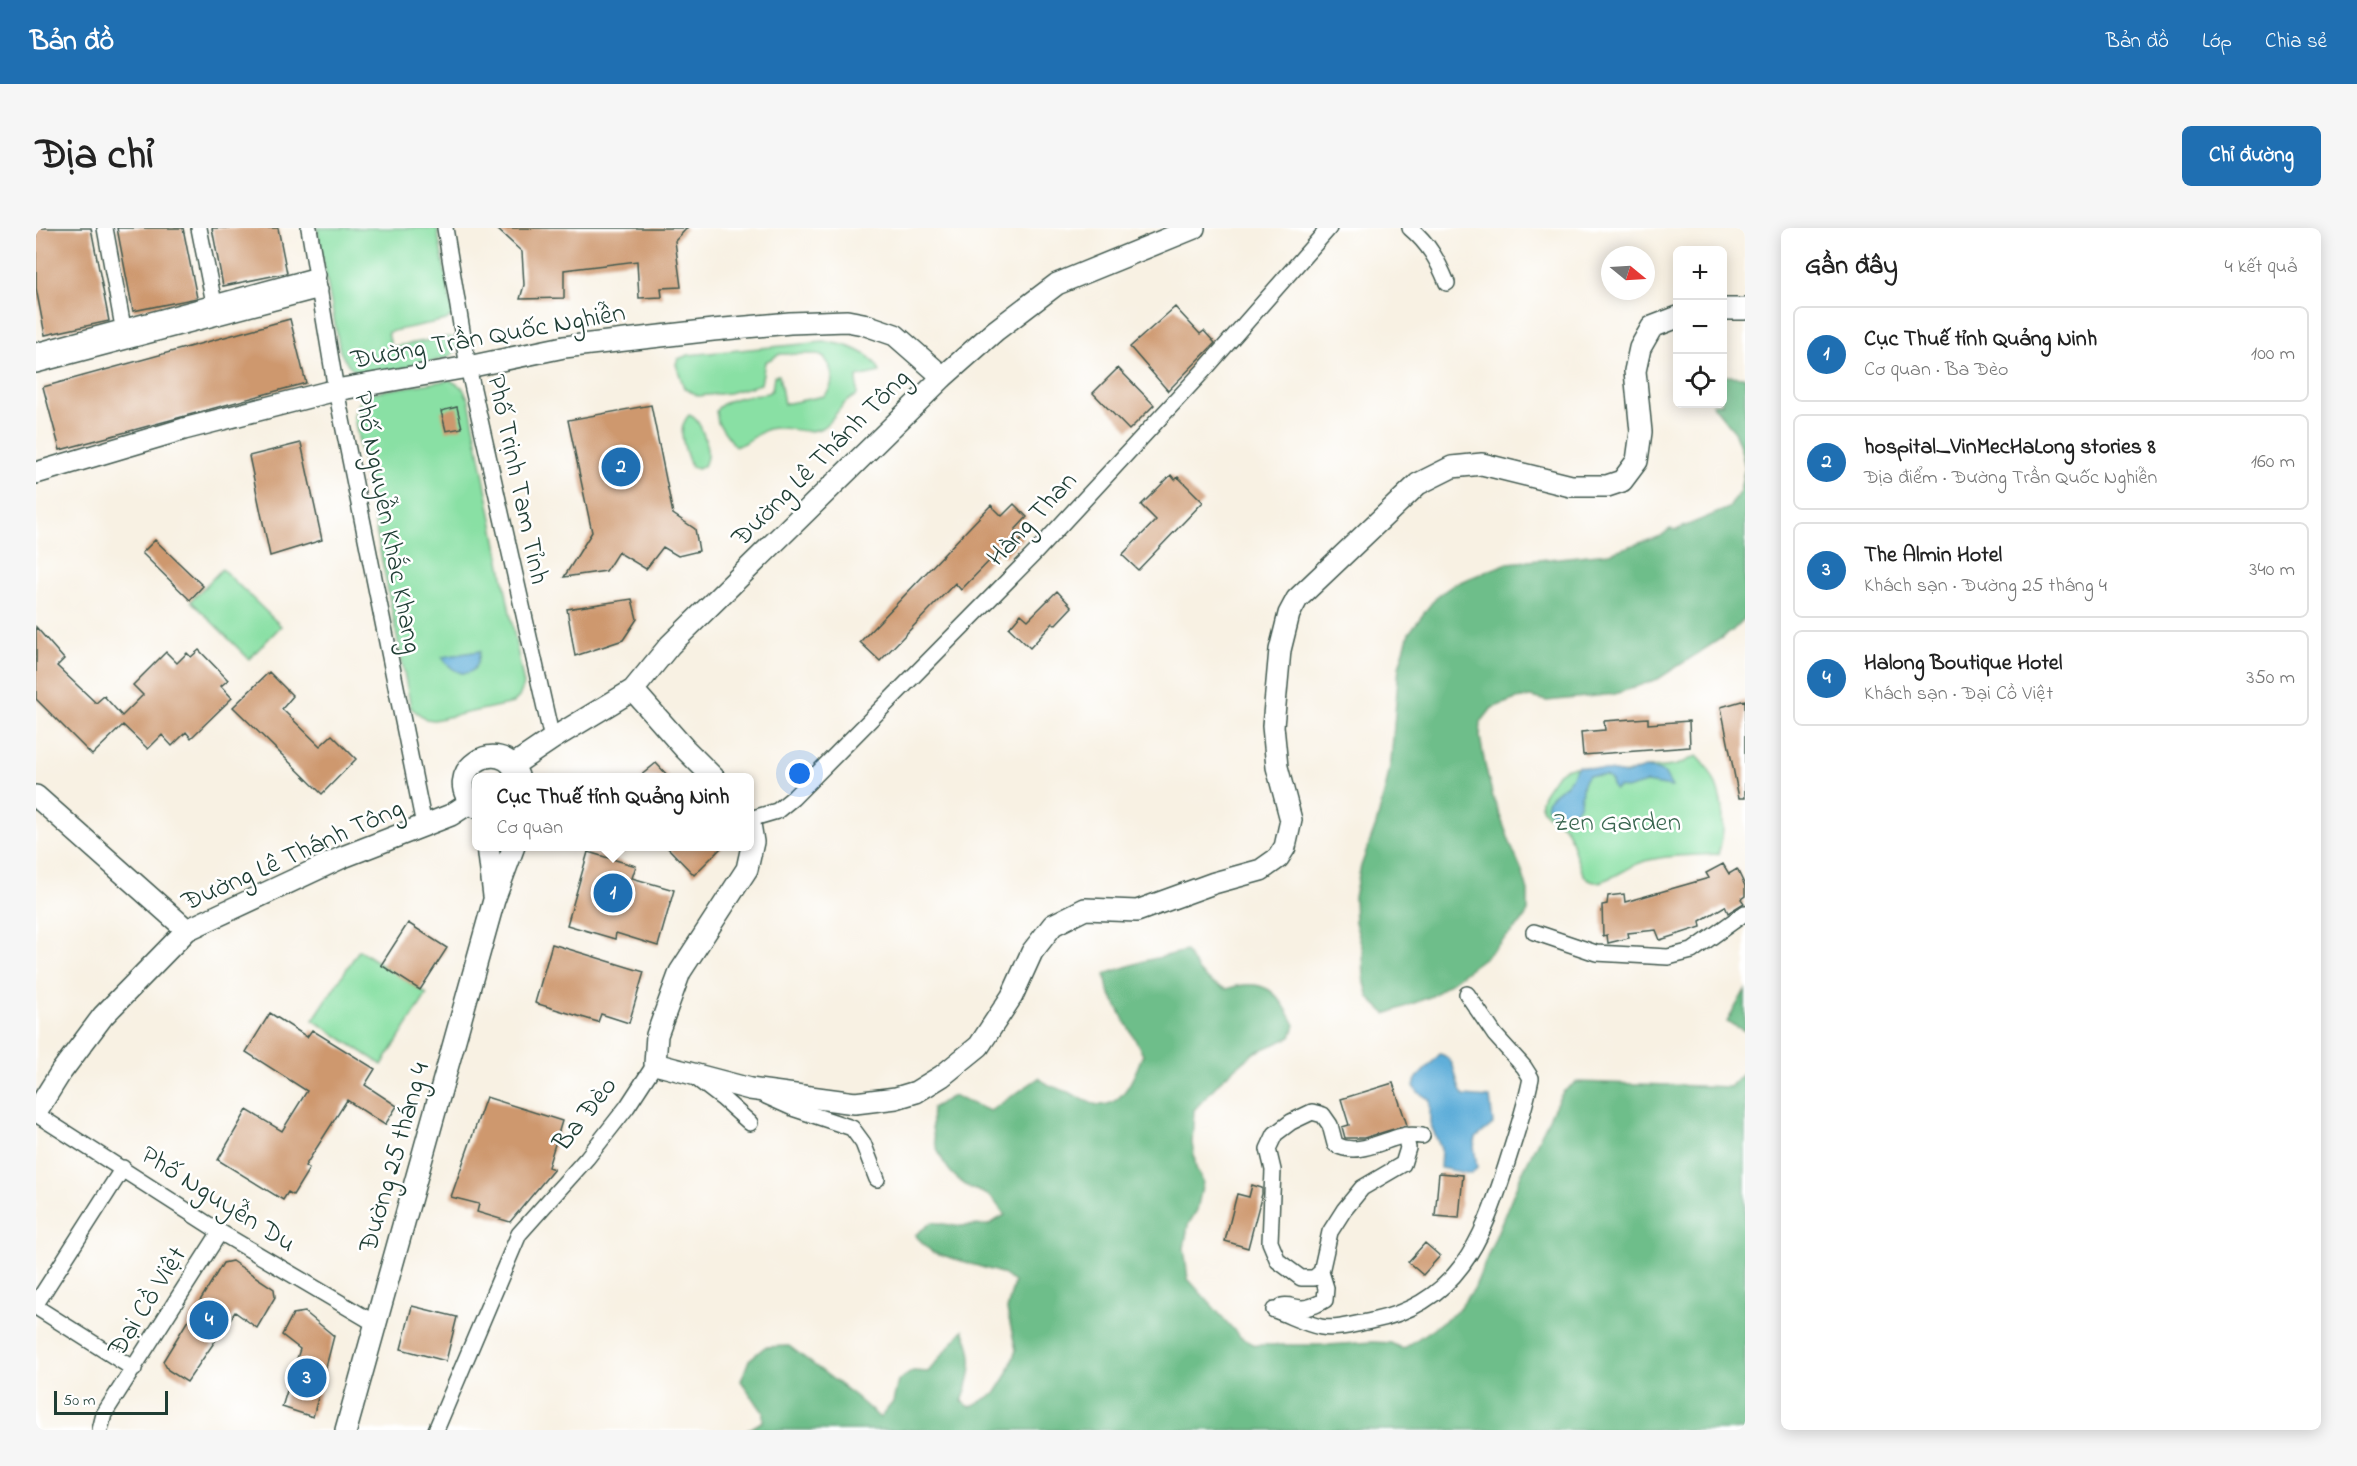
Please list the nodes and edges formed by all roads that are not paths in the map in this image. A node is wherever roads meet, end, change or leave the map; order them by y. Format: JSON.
{"nodes":[{"id":1,"x":105,"y":228,"type":"edge"},
{"id":2,"x":199,"y":228,"type":"edge"},
{"id":3,"x":309,"y":228,"type":"edge"},
{"id":4,"x":445,"y":228,"type":"edge"},
{"id":5,"x":1194,"y":228,"type":"edge"},
{"id":6,"x":1329,"y":228,"type":"edge"},
{"id":7,"x":1410,"y":228,"type":"edge"},
{"id":8,"x":319,"y":283,"type":"junction"},
{"id":9,"x":1447,"y":283,"type":"dead end"},
{"id":10,"x":214,"y":303,"type":"junction"},
{"id":11,"x":1727,"y":309,"type":"edge"},
{"id":12,"x":1745,"y":309,"type":"edge"},
{"id":13,"x":1673,"y":319,"type":"edge"},
{"id":14,"x":123,"y":327,"type":"junction"},
{"id":15,"x":36,"y":351,"type":"edge"},
{"id":16,"x":36,"y":365,"type":"edge"},
{"id":17,"x":468,"y":367,"type":"junction"},
{"id":18,"x":943,"y":377,"type":"junction"},
{"id":19,"x":336,"y":390,"type":"junction"},
{"id":20,"x":36,"y":471,"type":"edge"},
{"id":21,"x":633,"y":690,"type":"junction"},
{"id":22,"x":552,"y":739,"type":"junction"},
{"id":23,"x":515,"y":772,"type":"edge"},
{"id":24,"x":710,"y":773,"type":"edge"},
{"id":25,"x":36,"y":796,"type":"edge"},
{"id":26,"x":472,"y":802,"type":"edge"},
{"id":27,"x":472,"y":806,"type":"edge"},
{"id":28,"x":754,"y":818,"type":"edge"},
{"id":29,"x":424,"y":825,"type":"junction"},
{"id":30,"x":489,"y":851,"type":"edge"},
{"id":31,"x":512,"y":851,"type":"edge"},
{"id":32,"x":751,"y":851,"type":"edge"},
{"id":33,"x":494,"y":900,"type":"junction"},
{"id":34,"x":1745,"y":913,"type":"edge"},
{"id":35,"x":187,"y":930,"type":"junction"},
{"id":36,"x":1534,"y":932,"type":"dead end"},
{"id":37,"x":1467,"y":994,"type":"dead end"},
{"id":38,"x":655,"y":1064,"type":"junction"},
{"id":39,"x":689,"y":1073,"type":"junction"},
{"id":40,"x":750,"y":1089,"type":"junction"},
{"id":41,"x":36,"y":1113,"type":"edge"},
{"id":42,"x":750,"y":1123,"type":"dead end"},
{"id":43,"x":1405,"y":1135,"type":"junction"},
{"id":44,"x":1422,"y":1136,"type":"dead end"},
{"id":45,"x":123,"y":1168,"type":"junction"},
{"id":46,"x":877,"y":1179,"type":"dead end"},
{"id":47,"x":220,"y":1232,"type":"junction"},
{"id":48,"x":1321,"y":1272,"type":"junction"},
{"id":49,"x":36,"y":1306,"type":"edge"},
{"id":50,"x":376,"y":1324,"type":"junction"},
{"id":51,"x":134,"y":1369,"type":"junction"},
{"id":52,"x":100,"y":1430,"type":"edge"},
{"id":53,"x":346,"y":1430,"type":"edge"},
{"id":54,"x":436,"y":1430,"type":"edge"}],
"edges":[{"from":1,"to":14,"type":"street"},
{"from":2,"to":10,"type":"street"},
{"from":3,"to":8,"type":"street","name":"Phố Nguyễn Khắc Khang"},
{"from":4,"to":17,"type":"street","name":"Phố Trịnh Tam Tỉnh"},
{"from":5,"to":18,"type":"street","name":"Đường Lê Thánh Tông"},
{"from":6,"to":28,"type":"street","name":"Hàng Than"},
{"from":7,"to":9,"type":"street"},
{"from":8,"to":10,"type":"street"},
{"from":8,"to":16,"type":"street"},
{"from":8,"to":19,"type":"street","name":"Phố Nguyễn Khắc Khang"},
{"from":10,"to":14,"type":"street"},
{"from":11,"to":12,"type":"street"},
{"from":13,"to":40,"type":"street"},
{"from":14,"to":15,"type":"street"},
{"from":17,"to":18,"type":"street","name":"Đường Trần Quốc Nghiễn"},
{"from":17,"to":19,"type":"street","name":"Đường Trần Quốc Nghiễn"},
{"from":17,"to":22,"type":"street","name":"Phố Trịnh Tam Tỉnh"},
{"from":18,"to":21,"type":"street","name":"Đường Lê Thánh Tông"},
{"from":19,"to":20,"type":"street","name":"Đường Trần Quốc Nghiễn"},
{"from":19,"to":29,"type":"street","name":"Phố Nguyễn Khắc Khang"},
{"from":21,"to":22,"type":"street","name":"Đường Lê Thánh Tông"},
{"from":21,"to":24,"type":"street"},
{"from":22,"to":23,"type":"street","name":"Đường Lê Thánh Tông"},
{"from":23,"to":26,"type":"street"},
{"from":25,"to":35,"type":"street"},
{"from":27,"to":29,"type":"street","name":"Đường Lê Thánh Tông"},
{"from":29,"to":35,"type":"street","name":"Đường Lê Thánh Tông"},
{"from":30,"to":33,"type":"street","name":"Đường 25 tháng 4"},
{"from":31,"to":33,"type":"street","name":"Đường 25 tháng 4"},
{"from":32,"to":38,"type":"street","name":"Ba Đèo"},
{"from":33,"to":50,"type":"street","name":"Đường 25 tháng 4"},
{"from":34,"to":36,"type":"street"},
{"from":35,"to":41,"type":"street","name":"Đường Lê Thánh Tông"},
{"from":37,"to":48,"type":"street"},
{"from":38,"to":39,"type":"street"},
{"from":38,"to":54,"type":"street","name":"Ba Đèo"},
{"from":39,"to":40,"type":"street"},
{"from":39,"to":42,"type":"street"},
{"from":40,"to":46,"type":"street"},
{"from":41,"to":45,"type":"street","name":"Phố Nguyễn Du"},
{"from":43,"to":44,"type":"street"},
{"from":43,"to":48,"type":"street"},
{"from":43,"to":48,"type":"street"},
{"from":45,"to":47,"type":"street","name":"Phố Nguyễn Du"},
{"from":45,"to":49,"type":"street"},
{"from":47,"to":50,"type":"street","name":"Phố Nguyễn Du"},
{"from":47,"to":51,"type":"street","name":"Đại Cồ Việt"},
{"from":49,"to":51,"type":"street"},
{"from":50,"to":53,"type":"street","name":"Đường 25 tháng 4"},
{"from":51,"to":52,"type":"street","name":"Đại Cồ Việt"}]}
